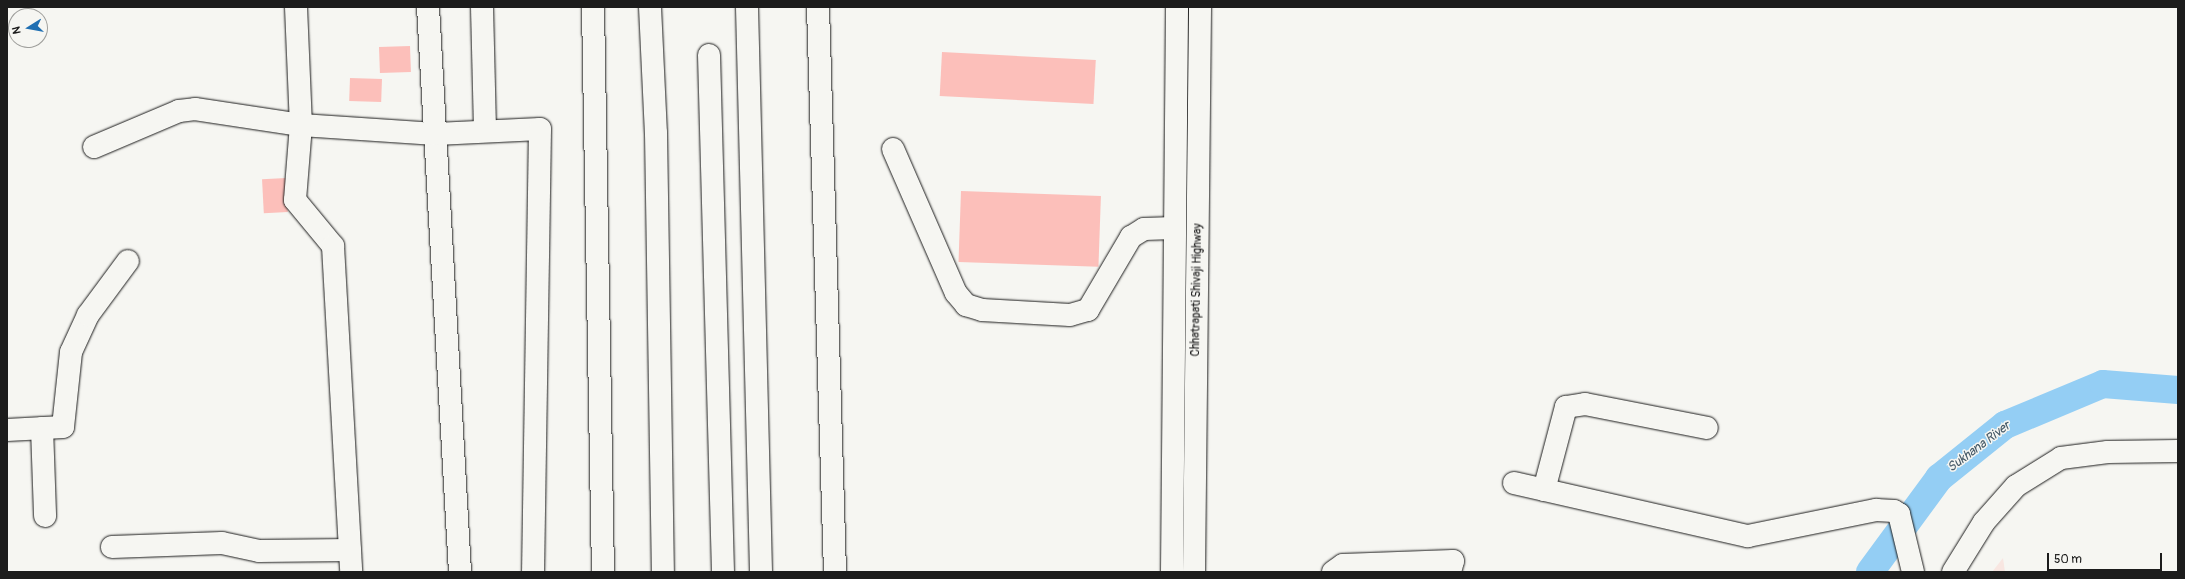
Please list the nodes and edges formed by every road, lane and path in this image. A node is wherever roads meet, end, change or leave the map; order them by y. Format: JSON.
{"nodes":[{"id":1,"x":296,"y":7,"type":"edge"},
{"id":2,"x":428,"y":7,"type":"edge"},
{"id":3,"x":482,"y":7,"type":"edge"},
{"id":4,"x":593,"y":7,"type":"edge"},
{"id":5,"x":650,"y":7,"type":"edge"},
{"id":6,"x":747,"y":7,"type":"edge"},
{"id":7,"x":818,"y":7,"type":"edge"},
{"id":8,"x":1177,"y":7,"type":"edge"},
{"id":9,"x":1200,"y":7,"type":"edge"},
{"id":10,"x":709,"y":54,"type":"dead end"},
{"id":11,"x":301,"y":125,"type":"junction"},
{"id":12,"x":485,"y":131,"type":"junction"},
{"id":13,"x":436,"y":134,"type":"junction"},
{"id":14,"x":94,"y":147,"type":"dead end"},
{"id":15,"x":893,"y":149,"type":"dead end"},
{"id":16,"x":1174,"y":228,"type":"junction"},
{"id":17,"x":128,"y":261,"type":"dead end"},
{"id":18,"x":42,"y":428,"type":"junction"},
{"id":19,"x":1707,"y":428,"type":"dead end"},
{"id":20,"x":7,"y":430,"type":"edge"},
{"id":21,"x":2178,"y":451,"type":"edge"},
{"id":22,"x":1514,"y":483,"type":"dead end"},
{"id":23,"x":1544,"y":490,"type":"junction"},
{"id":24,"x":45,"y":516,"type":"dead end"},
{"id":25,"x":112,"y":547,"type":"dead end"},
{"id":26,"x":350,"y":550,"type":"junction"},
{"id":27,"x":1388,"y":567,"type":"edge"},
{"id":28,"x":351,"y":572,"type":"edge"},
{"id":29,"x":460,"y":572,"type":"edge"},
{"id":30,"x":533,"y":572,"type":"edge"},
{"id":31,"x":603,"y":572,"type":"edge"},
{"id":32,"x":663,"y":572,"type":"edge"},
{"id":33,"x":722,"y":572,"type":"edge"},
{"id":34,"x":761,"y":572,"type":"edge"},
{"id":35,"x":835,"y":572,"type":"edge"},
{"id":36,"x":1172,"y":572,"type":"edge"},
{"id":37,"x":1194,"y":572,"type":"edge"},
{"id":38,"x":1333,"y":572,"type":"edge"},
{"id":39,"x":1450,"y":572,"type":"edge"},
{"id":40,"x":1913,"y":572,"type":"edge"},
{"id":41,"x":1953,"y":572,"type":"edge"}],
"edges":[{"from":1,"to":11,"type":"street"},
{"from":2,"to":13,"type":"street"},
{"from":3,"to":12,"type":"street"},
{"from":4,"to":31,"type":"street"},
{"from":5,"to":32,"type":"street"},
{"from":6,"to":34,"type":"street"},
{"from":7,"to":35,"type":"street"},
{"from":8,"to":16,"type":"street","name":"Chhatrapati Shivaji Highway"},
{"from":9,"to":37,"type":"street","name":"Chhatrapati Shivaji Highway"},
{"from":10,"to":33,"type":"street"},
{"from":11,"to":13,"type":"street"},
{"from":11,"to":14,"type":"street"},
{"from":11,"to":26,"type":"street"},
{"from":12,"to":13,"type":"street"},
{"from":12,"to":30,"type":"street"},
{"from":13,"to":29,"type":"street"},
{"from":15,"to":16,"type":"street"},
{"from":16,"to":36,"type":"street","name":"Chhatrapati Shivaji Highway"},
{"from":17,"to":18,"type":"street"},
{"from":18,"to":20,"type":"street"},
{"from":18,"to":24,"type":"street"},
{"from":19,"to":23,"type":"street"},
{"from":21,"to":41,"type":"street"},
{"from":22,"to":23,"type":"street"},
{"from":23,"to":40,"type":"street"},
{"from":25,"to":26,"type":"street"},
{"from":26,"to":28,"type":"street"},
{"from":27,"to":38,"type":"street"},
{"from":27,"to":39,"type":"street"}]}
